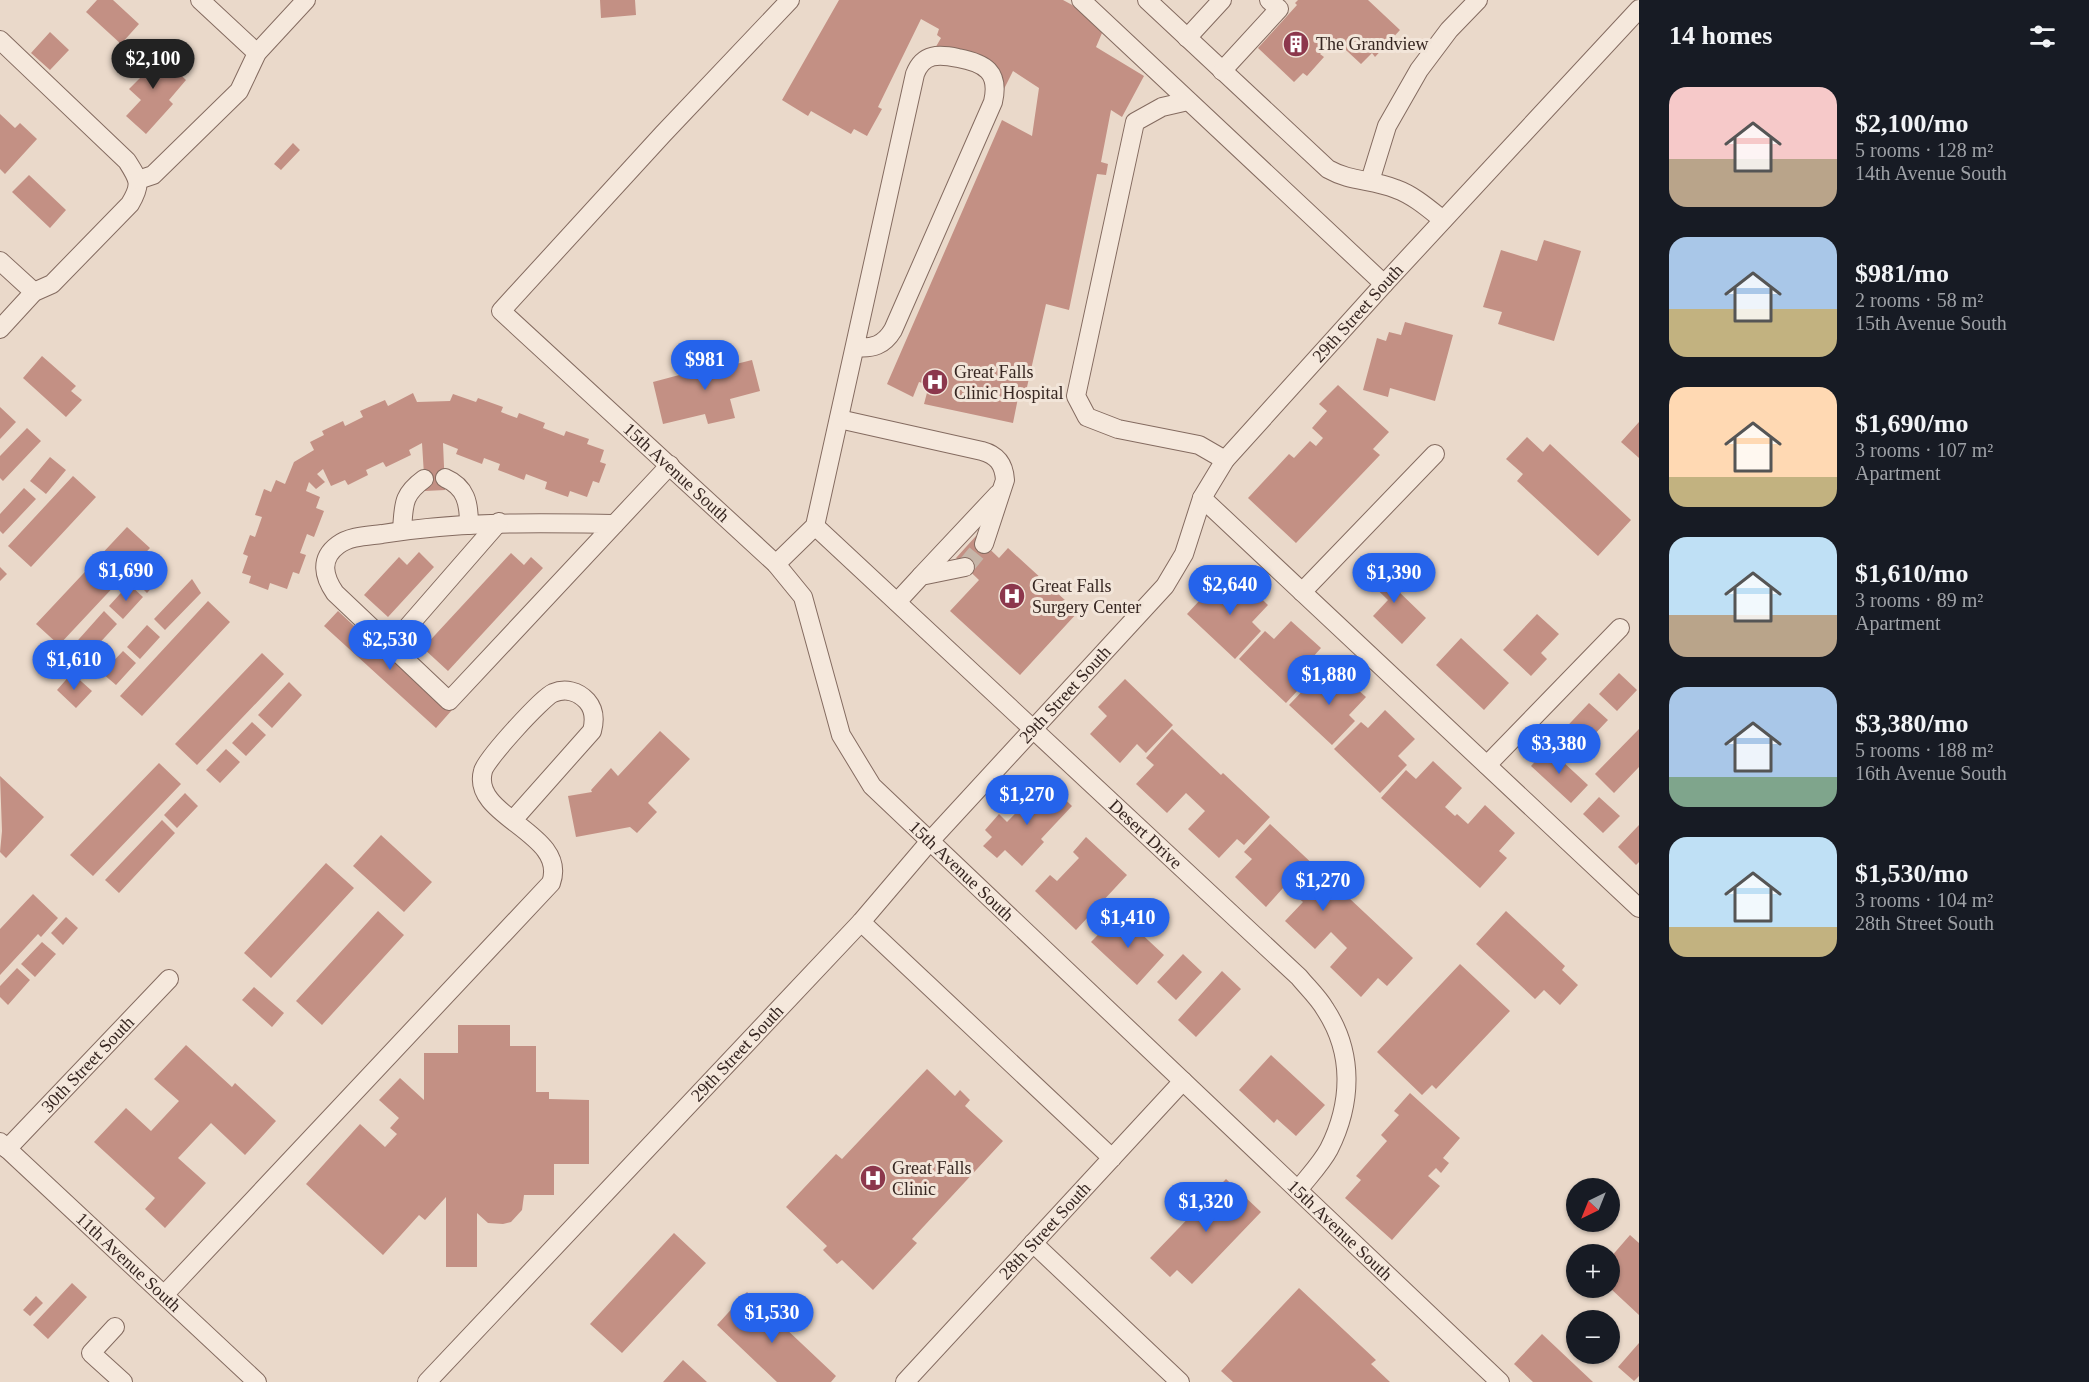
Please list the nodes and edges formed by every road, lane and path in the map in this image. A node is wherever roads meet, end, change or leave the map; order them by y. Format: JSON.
{"nodes":[{"id":1,"x":200,"y":0,"type":"edge"},
{"id":2,"x":306,"y":0,"type":"edge"},
{"id":3,"x":790,"y":0,"type":"edge"},
{"id":4,"x":1081,"y":0,"type":"edge"},
{"id":5,"x":1147,"y":0,"type":"edge"},
{"id":6,"x":1222,"y":0,"type":"edge"},
{"id":7,"x":1269,"y":0,"type":"edge"},
{"id":8,"x":1478,"y":0,"type":"edge"},
{"id":9,"x":1639,"y":9,"type":"edge"},
{"id":10,"x":1187,"y":38,"type":"junction"},
{"id":11,"x":0,"y":40,"type":"edge"},
{"id":12,"x":257,"y":53,"type":"junction"},
{"id":13,"x":1222,"y":70,"type":"junction"},
{"id":14,"x":1188,"y":101,"type":"junction"},
{"id":15,"x":138,"y":180,"type":"junction"},
{"id":16,"x":1370,"y":181,"type":"junction"},
{"id":17,"x":1443,"y":220,"type":"junction"},
{"id":18,"x":0,"y":261,"type":"edge"},
{"id":19,"x":1384,"y":284,"type":"junction"},
{"id":20,"x":34,"y":292,"type":"junction"},
{"id":21,"x":0,"y":329,"type":"edge"},
{"id":22,"x":855,"y":346,"type":"junction"},
{"id":23,"x":839,"y":419,"type":"junction"},
{"id":24,"x":1435,"y":454,"type":"dead end"},
{"id":25,"x":1225,"y":460,"type":"junction"},
{"id":26,"x":670,"y":465,"type":"junction"},
{"id":27,"x":445,"y":478,"type":"dead end"},
{"id":28,"x":424,"y":479,"type":"dead end"},
{"id":29,"x":1002,"y":489,"type":"junction"},
{"id":30,"x":1202,"y":498,"type":"junction"},
{"id":31,"x":499,"y":522,"type":"junction"},
{"id":32,"x":615,"y":524,"type":"junction"},
{"id":33,"x":469,"y":525,"type":"junction"},
{"id":34,"x":815,"y":526,"type":"junction"},
{"id":35,"x":402,"y":530,"type":"junction"},
{"id":36,"x":984,"y":544,"type":"tunnel mouth"},
{"id":37,"x":776,"y":564,"type":"junction"},
{"id":38,"x":964,"y":567,"type":"tunnel mouth"},
{"id":39,"x":921,"y":576,"type":"junction"},
{"id":40,"x":1302,"y":592,"type":"junction"},
{"id":41,"x":897,"y":602,"type":"junction"},
{"id":42,"x":1620,"y":628,"type":"dead end"},
{"id":43,"x":391,"y":646,"type":"junction"},
{"id":44,"x":1034,"y":728,"type":"junction"},
{"id":45,"x":1487,"y":765,"type":"junction"},
{"id":46,"x":513,"y":820,"type":"junction"},
{"id":47,"x":930,"y":841,"type":"junction"},
{"id":48,"x":1639,"y":908,"type":"edge"},
{"id":49,"x":861,"y":922,"type":"junction"},
{"id":50,"x":169,"y":979,"type":"dead end"},
{"id":51,"x":1183,"y":1081,"type":"junction"},
{"id":52,"x":4,"y":1145,"type":"edge"},
{"id":53,"x":1112,"y":1158,"type":"junction"},
{"id":54,"x":1298,"y":1190,"type":"junction"},
{"id":55,"x":1033,"y":1244,"type":"junction"},
{"id":56,"x":164,"y":1295,"type":"junction"},
{"id":57,"x":116,"y":1327,"type":"dead end"},
{"id":58,"x":123,"y":1382,"type":"edge"},
{"id":59,"x":257,"y":1382,"type":"edge"},
{"id":60,"x":427,"y":1382,"type":"edge"},
{"id":61,"x":905,"y":1382,"type":"edge"},
{"id":62,"x":1180,"y":1382,"type":"edge"},
{"id":63,"x":1500,"y":1382,"type":"edge"}],
"edges":[{"from":1,"to":12,"type":"street"},
{"from":2,"to":12,"type":"street"},
{"from":3,"to":26,"type":"street","name":"15th Avenue South"},
{"from":4,"to":14,"type":"street"},
{"from":5,"to":10,"type":"street"},
{"from":6,"to":10,"type":"street"},
{"from":7,"to":13,"type":"street"},
{"from":8,"to":16,"type":"street"},
{"from":9,"to":17,"type":"street","name":"29th Street South"},
{"from":10,"to":13,"type":"street"},
{"from":11,"to":15,"type":"street"},
{"from":12,"to":15,"type":"street"},
{"from":13,"to":16,"type":"street"},
{"from":14,"to":19,"type":"street"},
{"from":14,"to":25,"type":"street"},
{"from":15,"to":20,"type":"street"},
{"from":16,"to":17,"type":"street"},
{"from":17,"to":19,"type":"street","name":"29th Street South"},
{"from":18,"to":20,"type":"street"},
{"from":19,"to":25,"type":"street","name":"29th Street South"},
{"from":20,"to":21,"type":"street"},
{"from":22,"to":22,"type":"street"},
{"from":22,"to":23,"type":"street"},
{"from":23,"to":29,"type":"street"},
{"from":23,"to":34,"type":"street"},
{"from":24,"to":40,"type":"street"},
{"from":25,"to":30,"type":"street","name":"29th Street South"},
{"from":26,"to":32,"type":"street"},
{"from":26,"to":37,"type":"street","name":"15th Avenue South"},
{"from":27,"to":33,"type":"street"},
{"from":28,"to":35,"type":"street"},
{"from":29,"to":36,"type":"street"},
{"from":29,"to":39,"type":"street"},
{"from":30,"to":40,"type":"street"},
{"from":30,"to":44,"type":"street","name":"29th Street South"},
{"from":31,"to":32,"type":"street"},
{"from":31,"to":33,"type":"street"},
{"from":31,"to":43,"type":"street"},
{"from":32,"to":43,"type":"street"},
{"from":33,"to":35,"type":"street"},
{"from":34,"to":37,"type":"street"},
{"from":34,"to":41,"type":"street","name":"Desert Drive"},
{"from":35,"to":43,"type":"street"},
{"from":37,"to":47,"type":"street","name":"15th Avenue South"},
{"from":38,"to":39,"type":"street"},
{"from":39,"to":41,"type":"street"},
{"from":40,"to":45,"type":"street"},
{"from":41,"to":44,"type":"street","name":"Desert Drive"},
{"from":42,"to":45,"type":"street"},
{"from":44,"to":47,"type":"street","name":"29th Street South"},
{"from":44,"to":54,"type":"street","name":"Desert Drive"},
{"from":45,"to":48,"type":"street"},
{"from":46,"to":46,"type":"street"},
{"from":46,"to":56,"type":"street"},
{"from":47,"to":49,"type":"street","name":"29th Street South"},
{"from":47,"to":51,"type":"street","name":"15th Avenue South"},
{"from":49,"to":53,"type":"street"},
{"from":49,"to":60,"type":"street","name":"29th Street South"},
{"from":50,"to":52,"type":"street","name":"30th Street South"},
{"from":51,"to":53,"type":"street","name":"28th Street South"},
{"from":51,"to":54,"type":"street","name":"15th Avenue South"},
{"from":52,"to":56,"type":"street","name":"11th Avenue South"},
{"from":53,"to":55,"type":"street","name":"28th Street South"},
{"from":54,"to":63,"type":"street","name":"15th Avenue South"},
{"from":55,"to":61,"type":"street","name":"28th Street South"},
{"from":55,"to":62,"type":"street"},
{"from":56,"to":59,"type":"street","name":"11th Avenue South"},
{"from":57,"to":58,"type":"street"}]}
